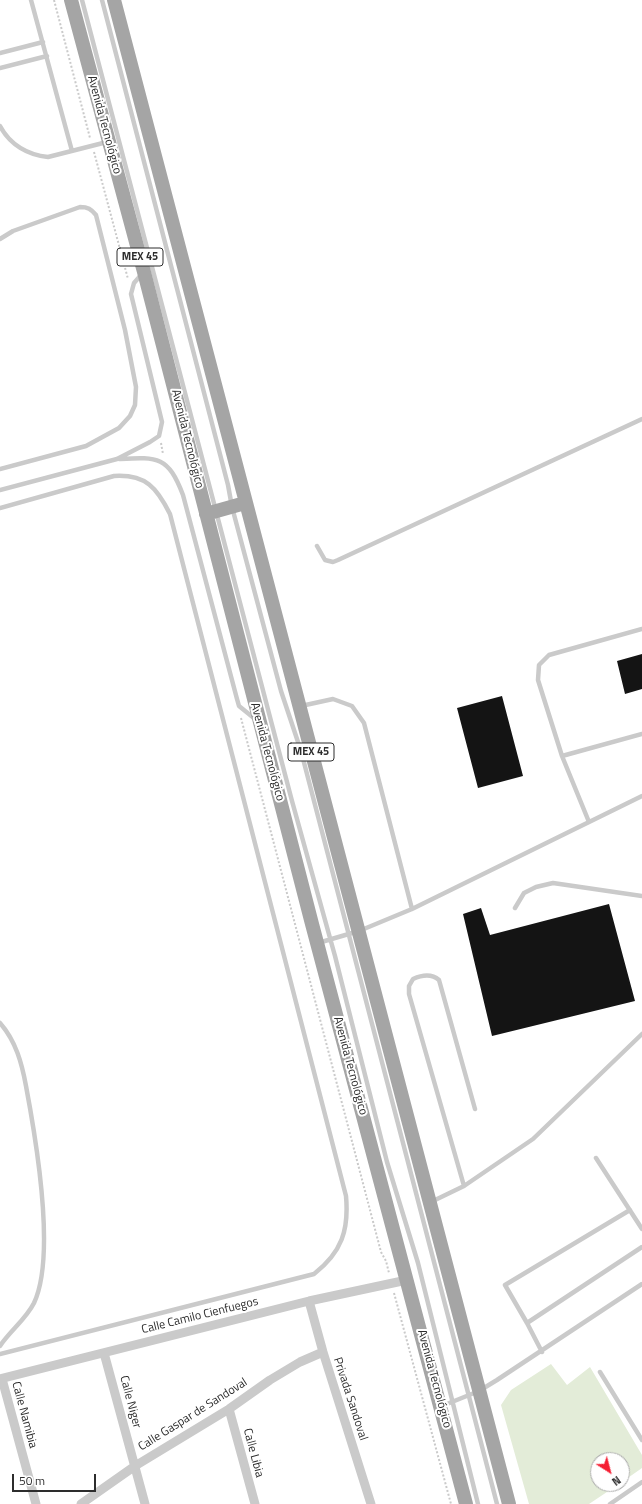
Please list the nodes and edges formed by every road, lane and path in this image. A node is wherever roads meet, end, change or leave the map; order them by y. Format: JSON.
{"nodes":[{"id":1,"x":32,"y":0,"type":"edge"},
{"id":2,"x":71,"y":0,"type":"edge"},
{"id":3,"x":82,"y":0,"type":"edge"},
{"id":4,"x":102,"y":0,"type":"edge"},
{"id":5,"x":114,"y":0,"type":"edge"},
{"id":6,"x":43,"y":42,"type":"junction"},
{"id":7,"x":0,"y":53,"type":"edge"},
{"id":8,"x":47,"y":56,"type":"junction"},
{"id":9,"x":0,"y":68,"type":"edge"},
{"id":10,"x":0,"y":126,"type":"edge"},
{"id":11,"x":109,"y":142,"type":"junction"},
{"id":12,"x":72,"y":151,"type":"junction"},
{"id":13,"x":0,"y":239,"type":"edge"},
{"id":14,"x":144,"y":272,"type":"junction"},
{"id":15,"x":642,"y":419,"type":"edge"},
{"id":16,"x":159,"y":436,"type":"junction"},
{"id":17,"x":117,"y":459,"type":"junction"},
{"id":18,"x":164,"y":464,"type":"junction"},
{"id":19,"x":0,"y":469,"type":"edge"},
{"id":20,"x":0,"y":490,"type":"edge"},
{"id":21,"x":239,"y":505,"type":"junction"},
{"id":22,"x":0,"y":508,"type":"edge"},
{"id":23,"x":211,"y":513,"type":"junction"},
{"id":24,"x":317,"y":546,"type":"dead end"},
{"id":25,"x":642,"y":629,"type":"edge"},
{"id":26,"x":239,"y":706,"type":"junction"},
{"id":27,"x":299,"y":706,"type":"junction"},
{"id":28,"x":259,"y":722,"type":"junction"},
{"id":29,"x":642,"y":734,"type":"edge"},
{"id":30,"x":562,"y":756,"type":"junction"},
{"id":31,"x":642,"y":796,"type":"edge"},
{"id":32,"x":589,"y":822,"type":"junction"},
{"id":33,"x":642,"y":896,"type":"edge"},
{"id":34,"x":515,"y":908,"type":"dead end"},
{"id":35,"x":412,"y":909,"type":"junction"},
{"id":36,"x":354,"y":933,"type":"junction"},
{"id":37,"x":324,"y":942,"type":"junction"},
{"id":38,"x":0,"y":1023,"type":"edge"},
{"id":39,"x":642,"y":1034,"type":"edge"},
{"id":40,"x":475,"y":1109,"type":"dead end"},
{"id":41,"x":596,"y":1158,"type":"dead end"},
{"id":42,"x":464,"y":1186,"type":"junction"},
{"id":43,"x":431,"y":1202,"type":"junction"},
{"id":44,"x":630,"y":1210,"type":"junction"},
{"id":45,"x":642,"y":1229,"type":"edge"},
{"id":46,"x":642,"y":1247,"type":"edge"},
{"id":47,"x":407,"y":1280,"type":"junction"},
{"id":48,"x":392,"y":1284,"type":"junction"},
{"id":49,"x":642,"y":1284,"type":"edge"},
{"id":50,"x":309,"y":1302,"type":"junction"},
{"id":51,"x":527,"y":1323,"type":"junction"},
{"id":52,"x":0,"y":1346,"type":"edge"},
{"id":53,"x":323,"y":1352,"type":"junction"},
{"id":54,"x":542,"y":1352,"type":"junction"},
{"id":55,"x":104,"y":1353,"type":"junction"},
{"id":56,"x":0,"y":1354,"type":"edge"},
{"id":57,"x":600,"y":1372,"type":"dead end"},
{"id":58,"x":1,"y":1379,"type":"edge"},
{"id":59,"x":474,"y":1394,"type":"junction"},
{"id":60,"x":447,"y":1404,"type":"junction"},
{"id":61,"x":229,"y":1409,"type":"junction"},
{"id":62,"x":642,"y":1440,"type":"edge"},
{"id":63,"x":135,"y":1466,"type":"junction"},
{"id":64,"x":642,"y":1482,"type":"edge"},
{"id":65,"x":36,"y":1504,"type":"edge"},
{"id":66,"x":81,"y":1504,"type":"edge"},
{"id":67,"x":145,"y":1504,"type":"edge"},
{"id":68,"x":255,"y":1504,"type":"edge"},
{"id":69,"x":371,"y":1504,"type":"edge"},
{"id":70,"x":451,"y":1504,"type":"edge"},
{"id":71,"x":466,"y":1504,"type":"edge"},
{"id":72,"x":478,"y":1504,"type":"edge"},
{"id":73,"x":497,"y":1504,"type":"edge"},
{"id":74,"x":509,"y":1504,"type":"edge"},
{"id":75,"x":610,"y":1504,"type":"edge"}],
"edges":[{"from":1,"to":6,"type":"lane"},
{"from":2,"to":11,"type":"main road","name":"Avenida Tecnológico","number":"MEX 45"},
{"from":3,"to":23,"type":"lane"},
{"from":4,"to":21,"type":"lane"},
{"from":5,"to":21,"type":"main road","number":"MEX 45"},
{"from":6,"to":7,"type":"lane"},
{"from":6,"to":8,"type":"lane"},
{"from":8,"to":9,"type":"lane"},
{"from":8,"to":12,"type":"lane"},
{"from":10,"to":12,"type":"lane"},
{"from":11,"to":12,"type":"lane"},
{"from":11,"to":14,"type":"main road","name":"Avenida Tecnológico","number":"MEX 45"},
{"from":13,"to":19,"type":"lane"},
{"from":14,"to":16,"type":"lane"},
{"from":14,"to":23,"type":"main road","name":"Avenida Tecnológico","number":"MEX 45"},
{"from":15,"to":24,"type":"lane"},
{"from":16,"to":17,"type":"lane"},
{"from":16,"to":18,"type":"path"},
{"from":17,"to":18,"type":"lane"},
{"from":17,"to":20,"type":"lane"},
{"from":18,"to":26,"type":"lane"},
{"from":21,"to":23,"type":"main road"},
{"from":21,"to":27,"type":"main road","number":"MEX 45"},
{"from":21,"to":36,"type":"lane"},
{"from":22,"to":56,"type":"lane"},
{"from":23,"to":28,"type":"main road","name":"Avenida Tecnológico","number":"MEX 45"},
{"from":23,"to":37,"type":"lane"},
{"from":25,"to":30,"type":"lane"},
{"from":26,"to":28,"type":"lane"},
{"from":26,"to":48,"type":"path"},
{"from":27,"to":35,"type":"lane"},
{"from":27,"to":36,"type":"main road","number":"MEX 45"},
{"from":28,"to":37,"type":"main road","name":"Avenida Tecnológico","number":"MEX 45"},
{"from":29,"to":30,"type":"lane"},
{"from":30,"to":32,"type":"lane"},
{"from":31,"to":32,"type":"lane"},
{"from":32,"to":35,"type":"lane"},
{"from":33,"to":34,"type":"lane"},
{"from":35,"to":36,"type":"lane"},
{"from":36,"to":37,"type":"lane"},
{"from":36,"to":43,"type":"main road","number":"MEX 45"},
{"from":36,"to":59,"type":"lane"},
{"from":37,"to":47,"type":"main road","name":"Avenida Tecnológico","number":"MEX 45"},
{"from":37,"to":60,"type":"lane"},
{"from":38,"to":52,"type":"lane"},
{"from":39,"to":42,"type":"lane"},
{"from":40,"to":42,"type":"lane"},
{"from":41,"to":44,"type":"lane"},
{"from":42,"to":43,"type":"lane"},
{"from":43,"to":59,"type":"main road","number":"MEX 45"},
{"from":44,"to":45,"type":"lane"},
{"from":44,"to":51,"type":"lane"},
{"from":46,"to":51,"type":"lane"},
{"from":47,"to":48,"type":"street","name":"Calle Camilo Cienfuegos"},
{"from":47,"to":60,"type":"main road","name":"Avenida Tecnológico","number":"MEX 45"},
{"from":48,"to":50,"type":"street","name":"Calle Camilo Cienfuegos"},
{"from":48,"to":70,"type":"path"},
{"from":49,"to":54,"type":"lane"},
{"from":50,"to":53,"type":"street","name":"Privada Sandoval"},
{"from":50,"to":55,"type":"street","name":"Calle Camilo Cienfuegos"},
{"from":51,"to":54,"type":"lane"},
{"from":53,"to":61,"type":"street","name":"Calle Gaspar de Sandoval"},
{"from":53,"to":69,"type":"street","name":"Privada Sandoval"},
{"from":54,"to":59,"type":"lane"},
{"from":55,"to":58,"type":"street","name":"Calle Camilo Cienfuegos"},
{"from":55,"to":63,"type":"street","name":"Calle Niger"},
{"from":57,"to":62,"type":"lane"},
{"from":58,"to":65,"type":"street","name":"Calle Namibia"},
{"from":59,"to":60,"type":"lane"},
{"from":59,"to":73,"type":"lane"},
{"from":59,"to":74,"type":"main road","number":"MEX 45"},
{"from":60,"to":71,"type":"main road","name":"Avenida Tecnológico","number":"MEX 45"},
{"from":60,"to":72,"type":"lane"},
{"from":61,"to":63,"type":"street","name":"Calle Gaspar de Sandoval"},
{"from":61,"to":68,"type":"street","name":"Calle Libia"},
{"from":63,"to":66,"type":"street","name":"Calle Gaspar de Sandoval"},
{"from":63,"to":67,"type":"street","name":"Calle Niger"},
{"from":64,"to":75,"type":"lane"}]}
